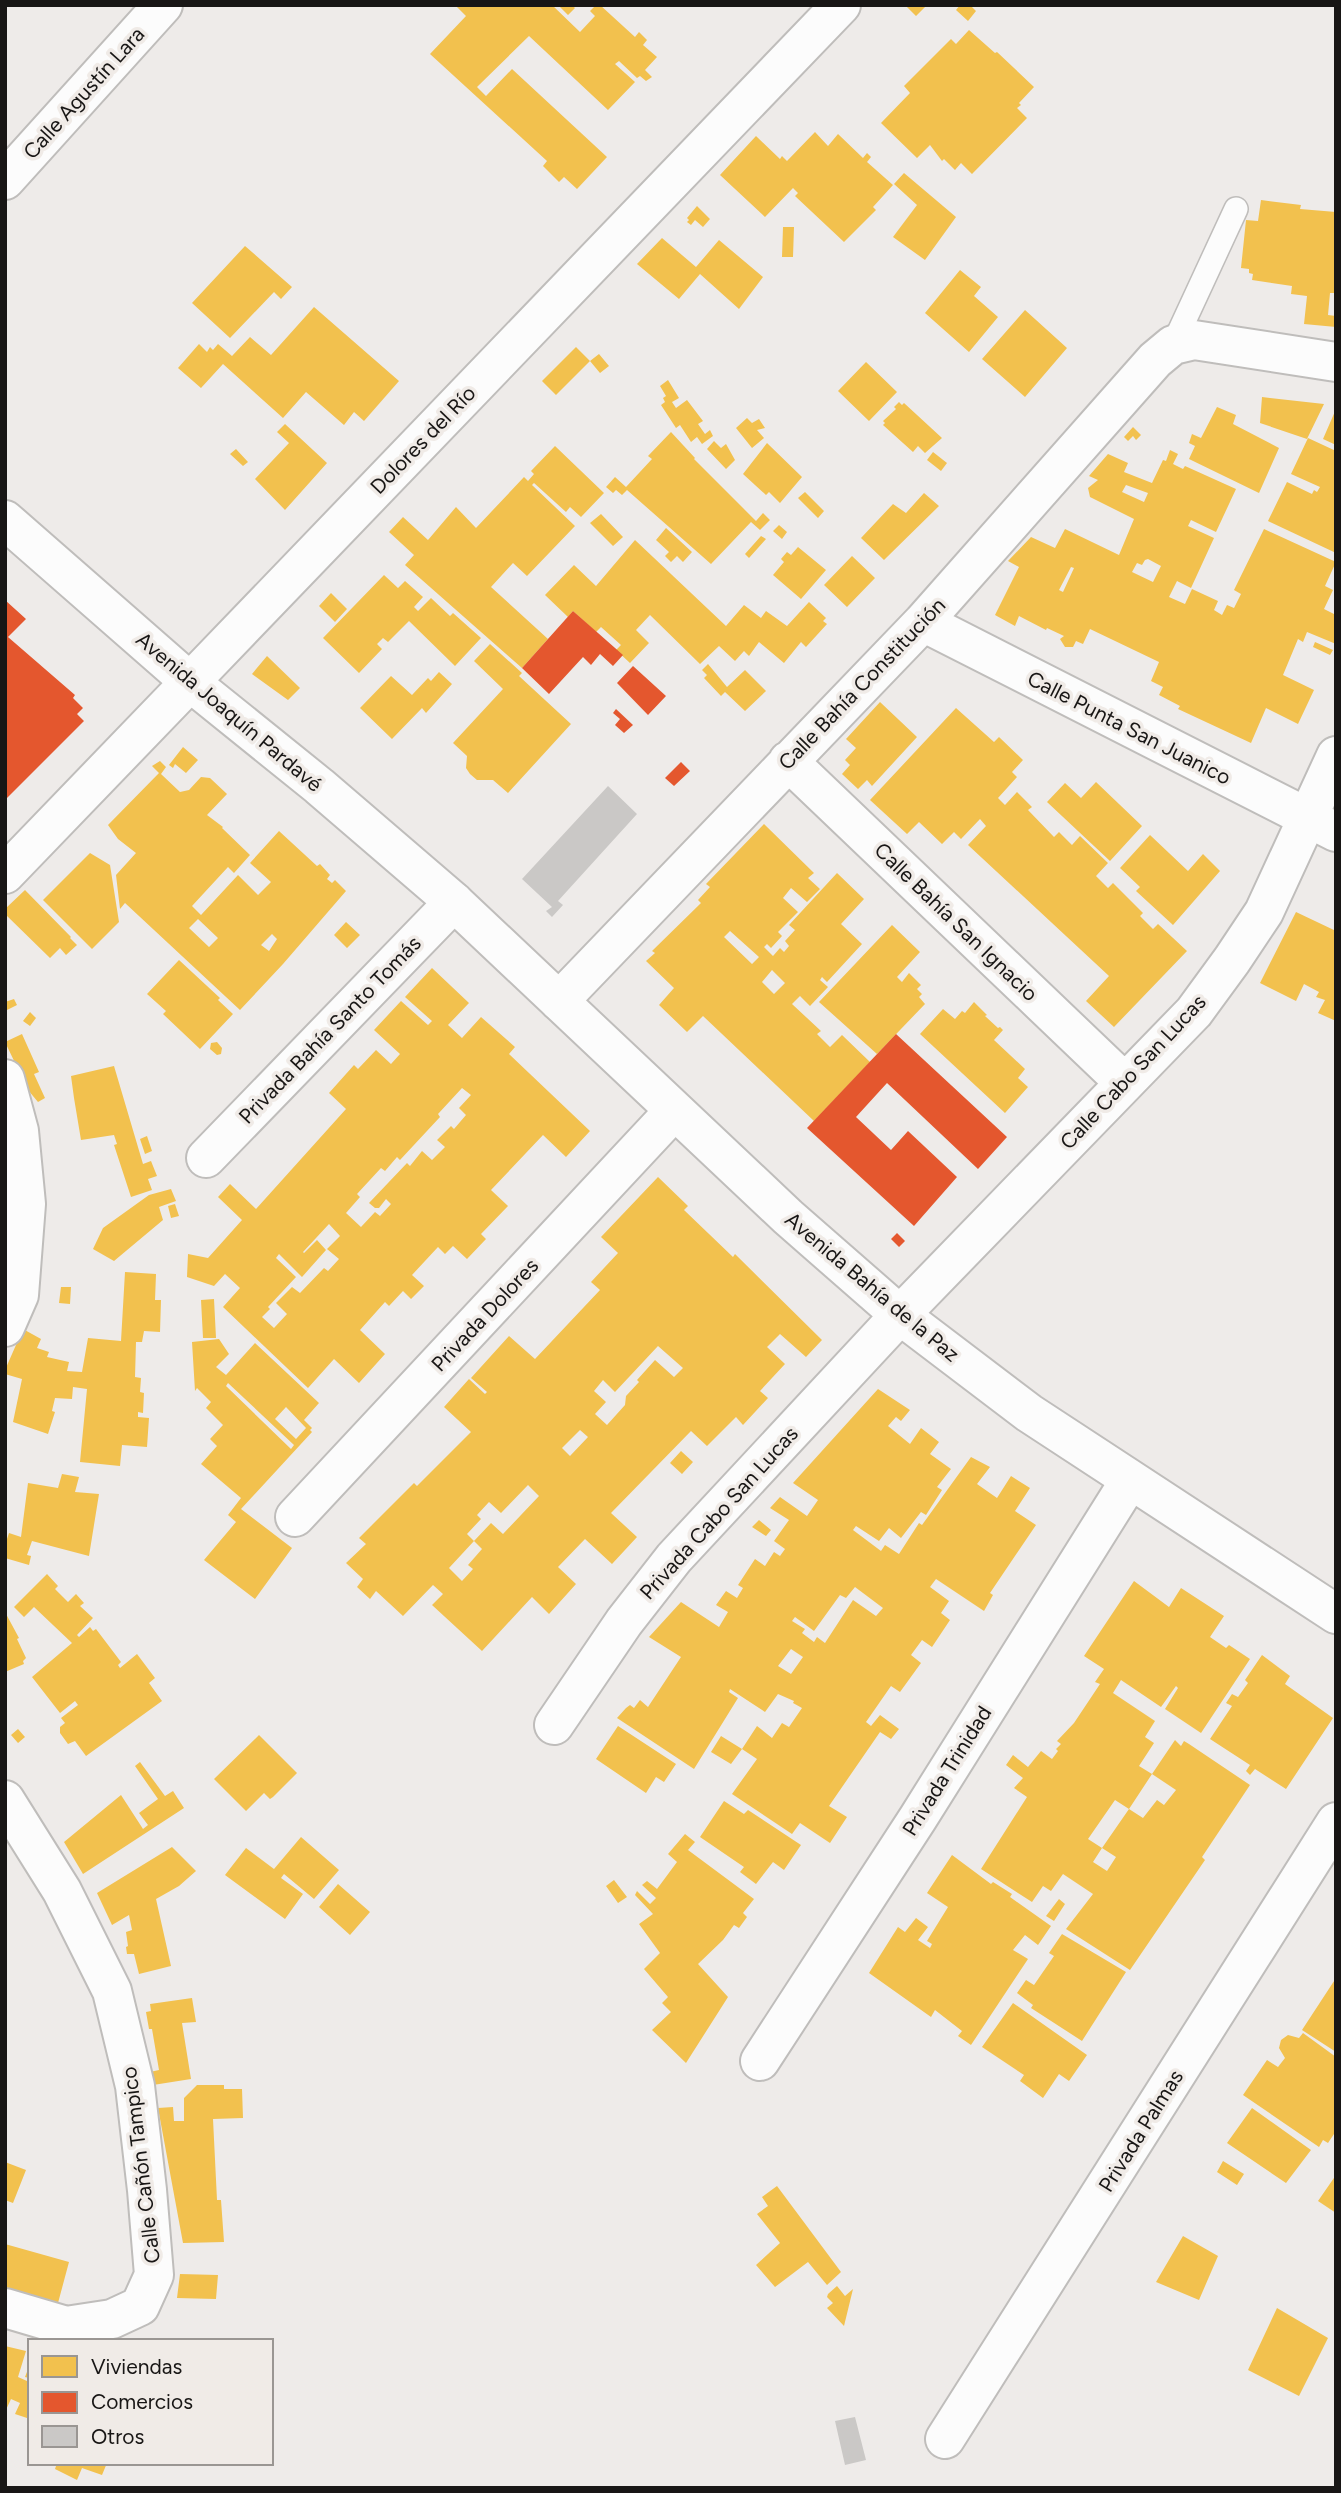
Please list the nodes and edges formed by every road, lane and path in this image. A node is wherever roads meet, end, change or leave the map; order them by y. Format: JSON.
{"nodes":[{"id":1,"x":163,"y":5,"type":"edge"},
{"id":2,"x":841,"y":5,"type":"edge"},
{"id":3,"x":5,"y":180,"type":"edge"},
{"id":4,"x":1236,"y":209,"type":"dead end"},
{"id":5,"x":1164,"y":353,"type":"junction"},
{"id":6,"x":1336,"y":362,"type":"edge"},
{"id":7,"x":5,"y":520,"type":"edge"},
{"id":8,"x":923,"y":622,"type":"junction"},
{"id":9,"x":190,"y":682,"type":"junction"},
{"id":10,"x":1336,"y":756,"type":"edge"},
{"id":11,"x":788,"y":761,"type":"junction"},
{"id":12,"x":1321,"y":826,"type":"edge"},
{"id":13,"x":5,"y":874,"type":"edge"},
{"id":14,"x":454,"y":902,"type":"junction"},
{"id":15,"x":559,"y":1001,"type":"junction"},
{"id":16,"x":5,"y":1079,"type":"edge"},
{"id":17,"x":1124,"y":1082,"type":"junction"},
{"id":18,"x":674,"y":1111,"type":"junction"},
{"id":19,"x":206,"y":1158,"type":"dead end"},
{"id":20,"x":900,"y":1315,"type":"junction"},
{"id":21,"x":5,"y":1327,"type":"edge"},
{"id":22,"x":1130,"y":1480,"type":"junction"},
{"id":23,"x":295,"y":1517,"type":"dead end"},
{"id":24,"x":1336,"y":1614,"type":"edge"},
{"id":25,"x":554,"y":1725,"type":"dead end"},
{"id":26,"x":5,"y":1800,"type":"edge"},
{"id":27,"x":1336,"y":1822,"type":"edge"},
{"id":28,"x":760,"y":2061,"type":"dead end"},
{"id":29,"x":5,"y":2308,"type":"edge"},
{"id":30,"x":945,"y":2439,"type":"dead end"}],
"edges":[{"from":1,"to":3,"type":"street","name":"Calle Agustín Lara"},
{"from":2,"to":9,"type":"street","name":"Dolores del Río"},
{"from":4,"to":5,"type":"lane"},
{"from":5,"to":6,"type":"street"},
{"from":5,"to":8,"type":"street","name":"Calle Bahía Constitución"},
{"from":7,"to":9,"type":"street","name":"Avenida Joaquín Pardavé"},
{"from":8,"to":11,"type":"street","name":"Calle Bahía Constitución"},
{"from":8,"to":12,"type":"street","name":"Calle Punta San Juanico"},
{"from":9,"to":13,"type":"street","name":"Dolores del Río"},
{"from":9,"to":14,"type":"street","name":"Avenida Joaquín Pardavé"},
{"from":10,"to":12,"type":"street","name":"Calle Cabo San Lucas"},
{"from":11,"to":15,"type":"street","name":"Calle Bahía Constitución"},
{"from":11,"to":17,"type":"street","name":"Calle Bahía San Ignacio"},
{"from":12,"to":17,"type":"street","name":"Calle Cabo San Lucas"},
{"from":14,"to":15,"type":"street","name":"Avenida Bahía de la Paz"},
{"from":14,"to":19,"type":"street","name":"Privada Bahía Santo Tomás"},
{"from":15,"to":18,"type":"street","name":"Avenida Bahía de la Paz"},
{"from":16,"to":21,"type":"street"},
{"from":17,"to":20,"type":"street","name":"Calle Cabo San Lucas"},
{"from":18,"to":20,"type":"street","name":"Avenida Bahía de la Paz"},
{"from":18,"to":23,"type":"street","name":"Privada Dolores"},
{"from":20,"to":22,"type":"street","name":"Avenida Bahía de la Paz"},
{"from":20,"to":25,"type":"street","name":"Privada Cabo San Lucas"},
{"from":22,"to":24,"type":"street","name":"Avenida Bahía de la Paz"},
{"from":22,"to":28,"type":"street","name":"Privada Trinidad"},
{"from":26,"to":29,"type":"street","name":"Calle Cañón Tampico"},
{"from":27,"to":30,"type":"street","name":"Privada Palmas"}]}
